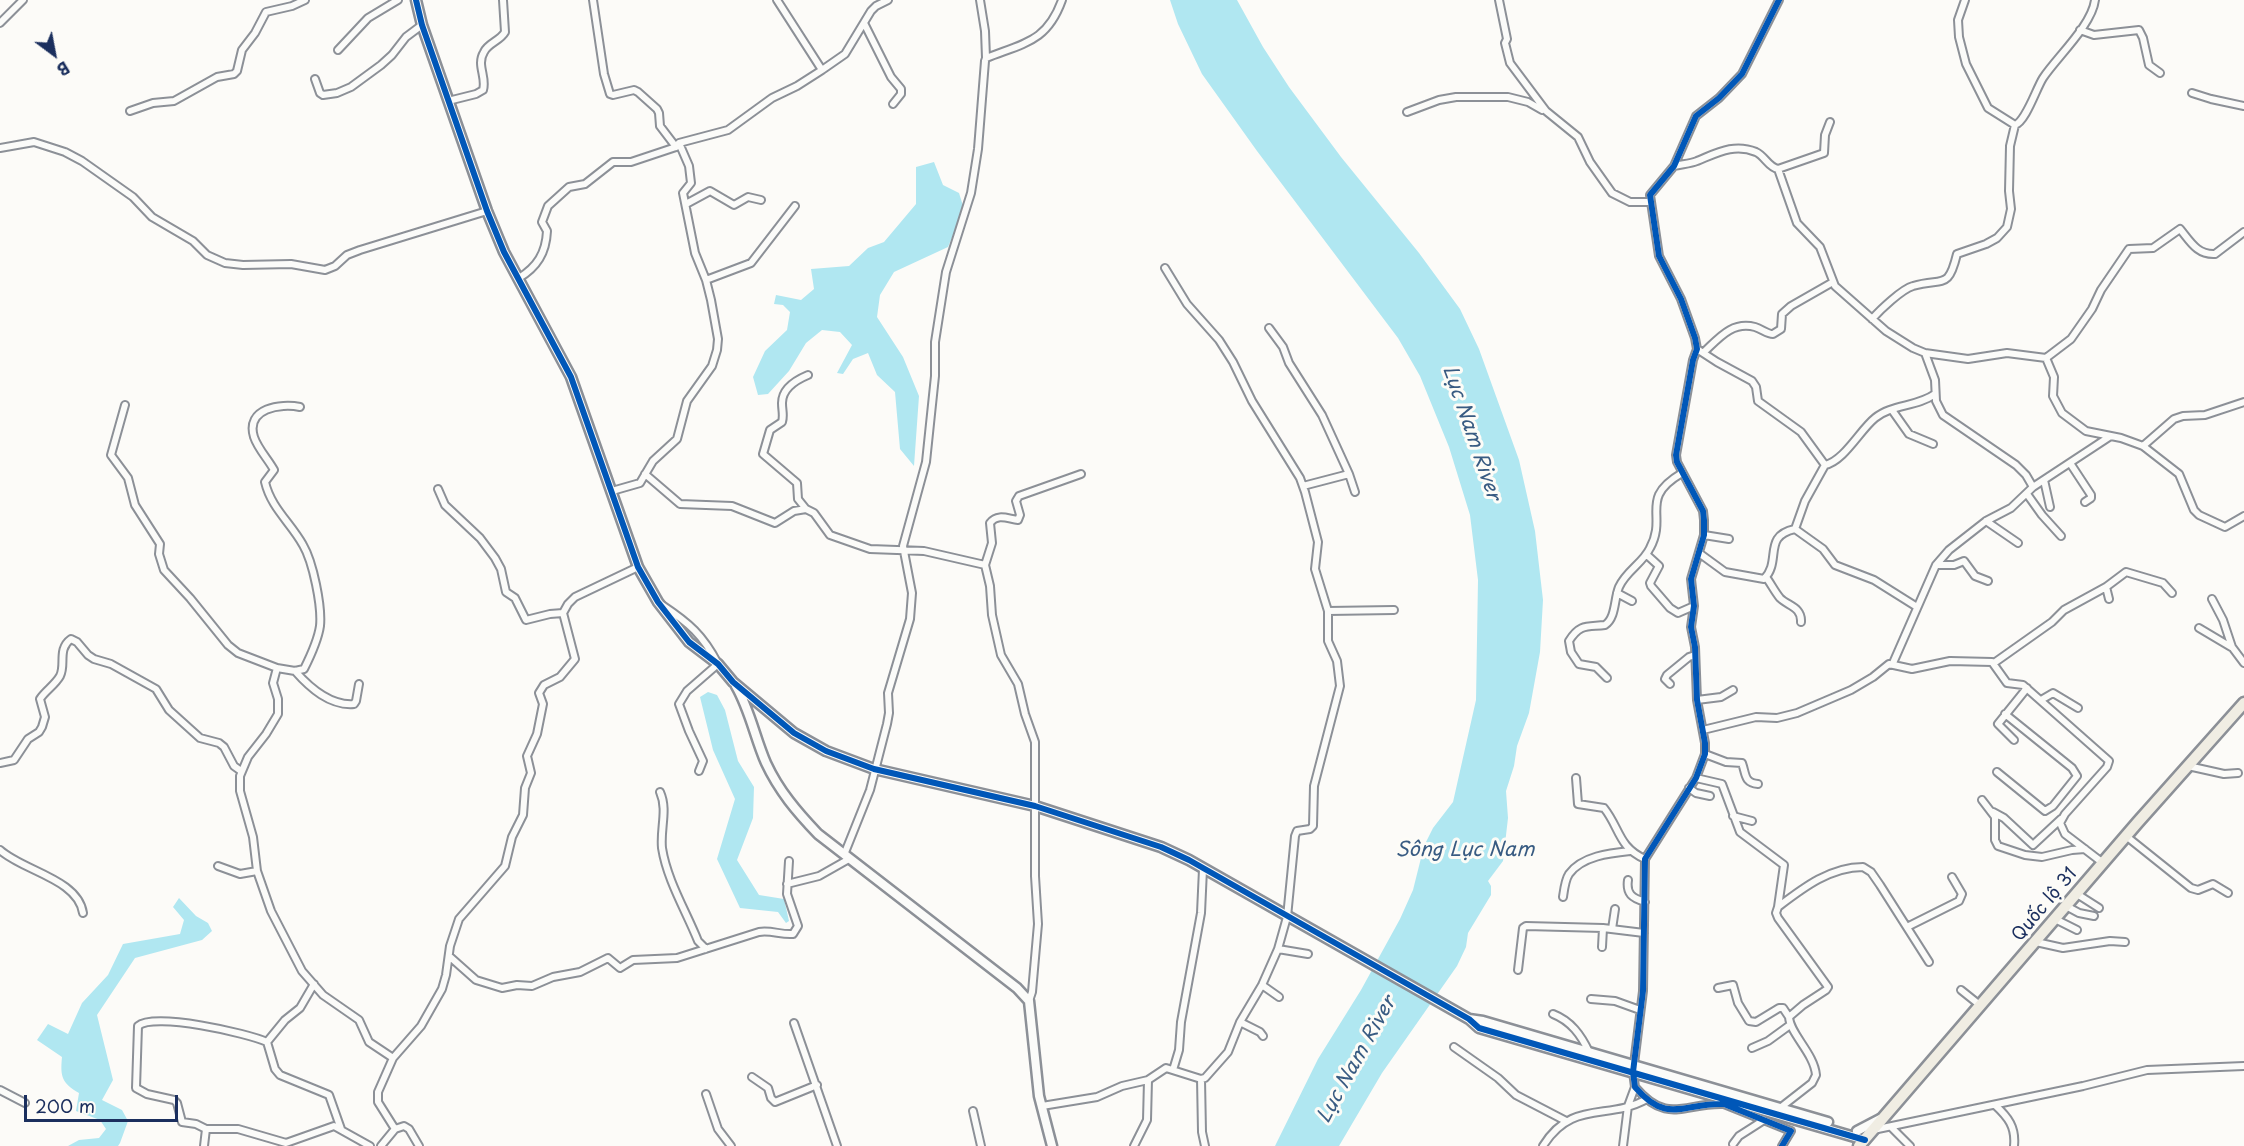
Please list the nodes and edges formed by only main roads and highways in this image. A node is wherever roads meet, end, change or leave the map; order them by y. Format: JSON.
{"nodes":[{"id":1,"x":2244,"y":703,"type":"edge"},
{"id":2,"x":1863,"y":1136,"type":"edge"}],
"edges":[{"from":1,"to":2,"type":"highway","name":"Quốc lộ 31"}]}
